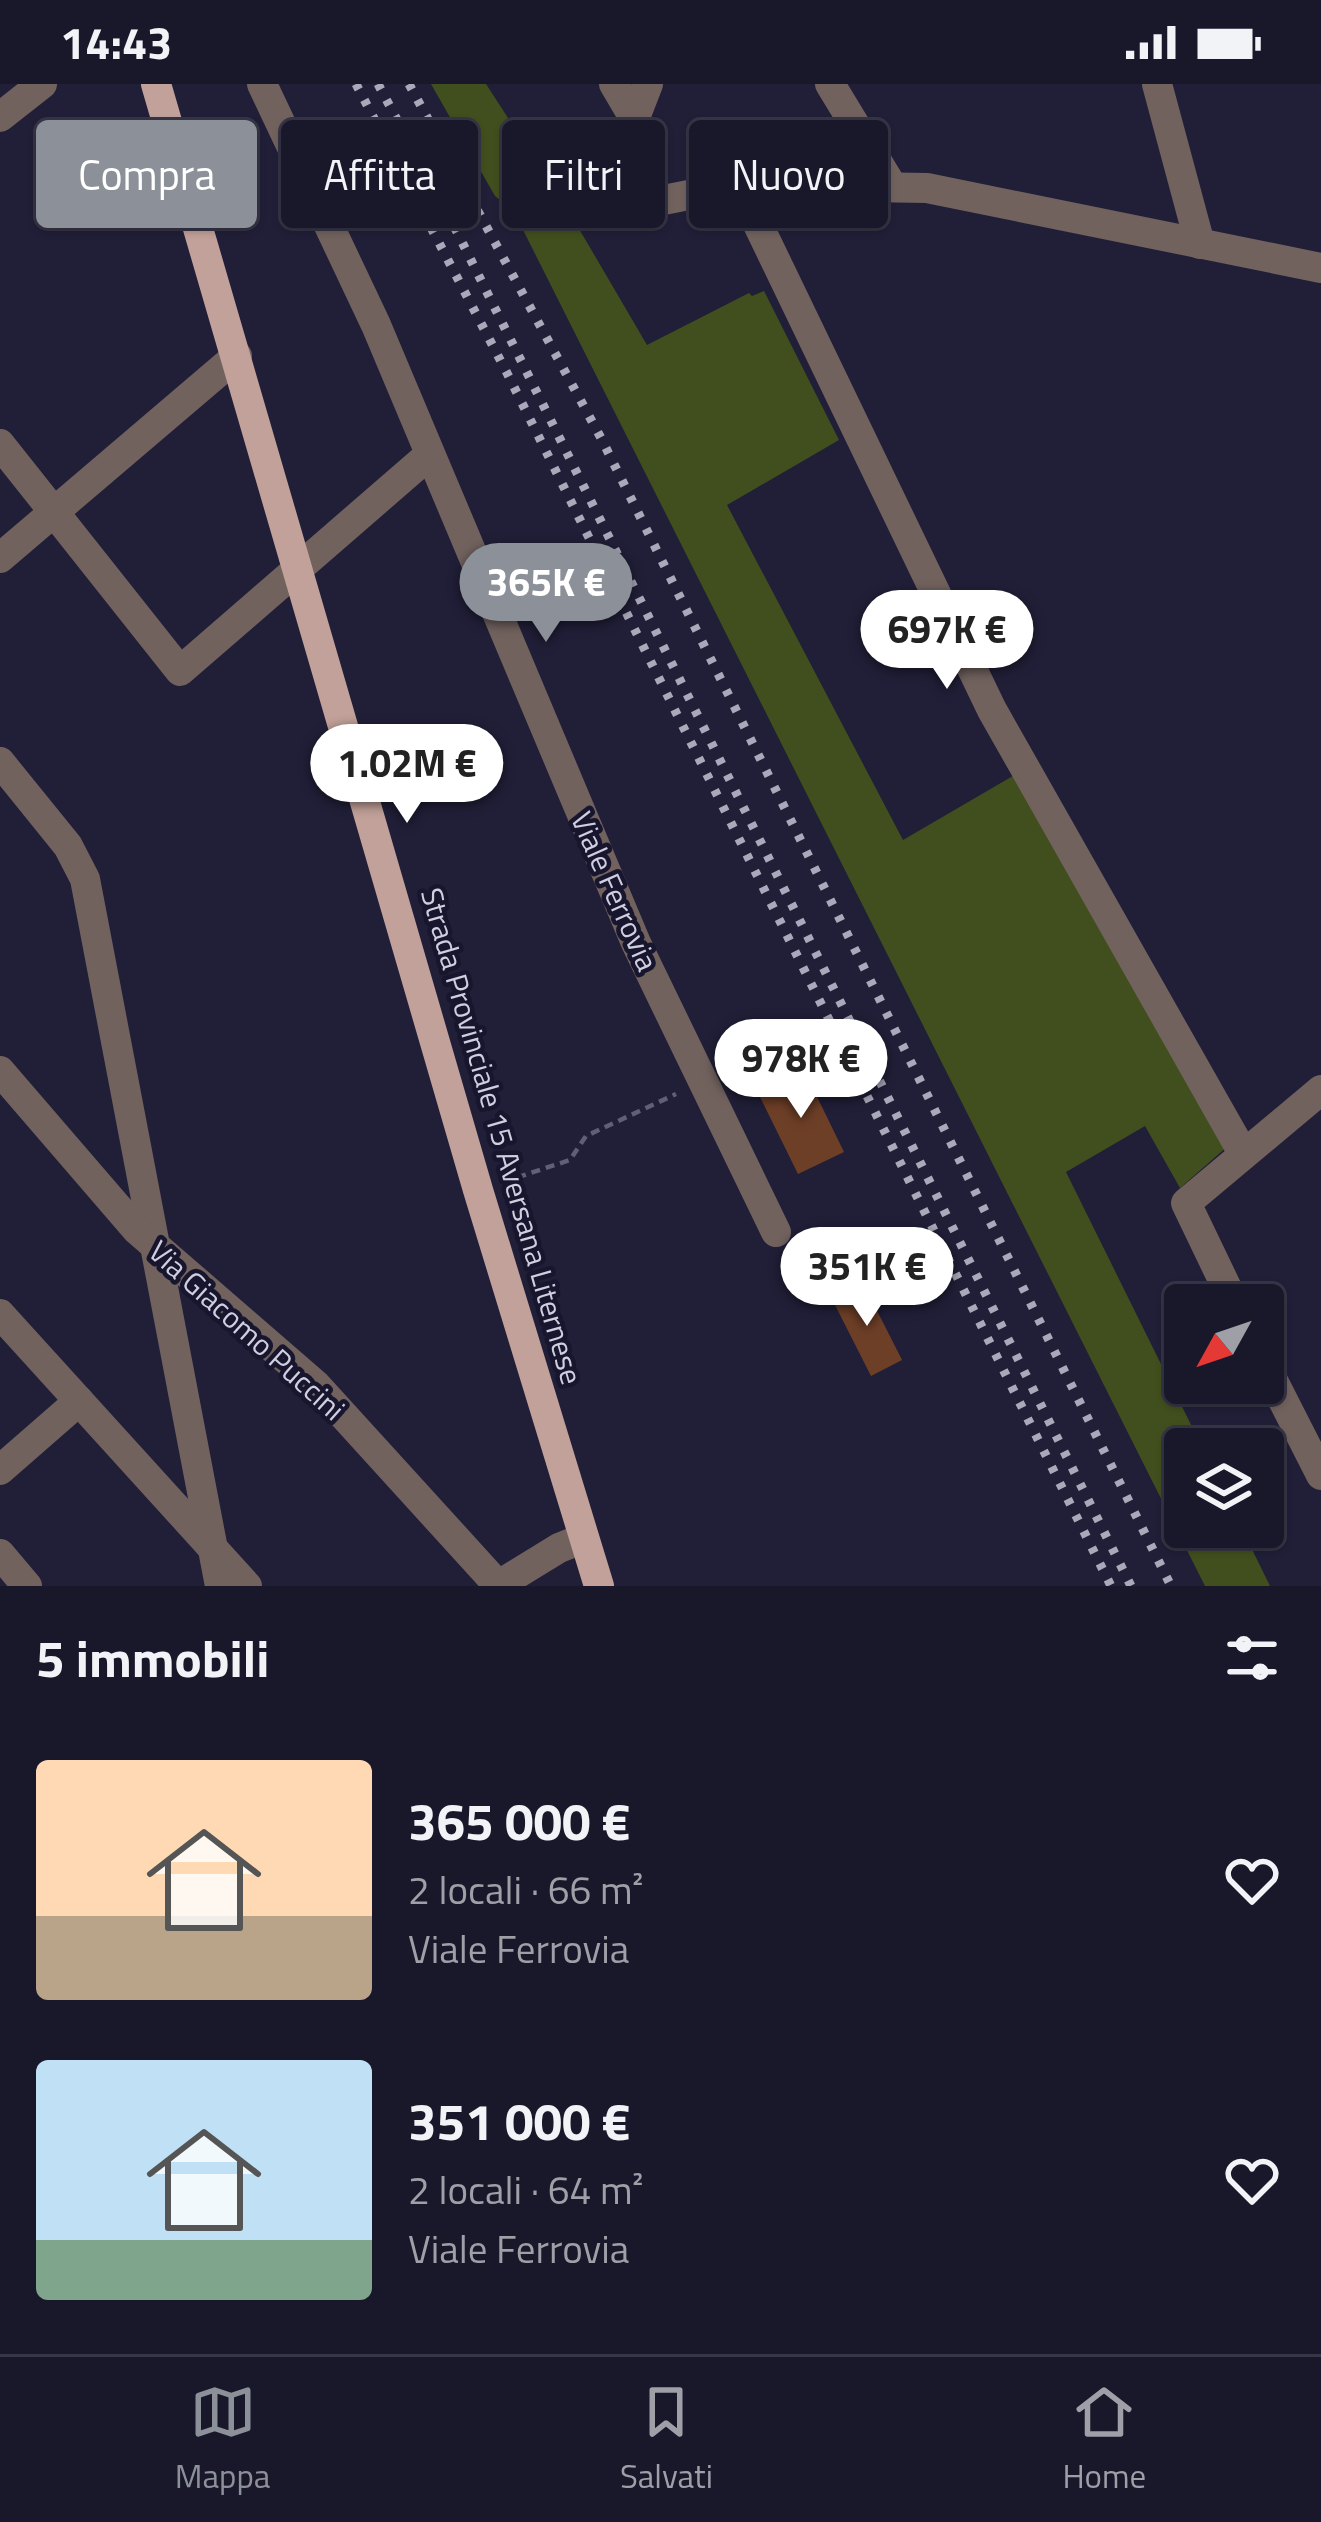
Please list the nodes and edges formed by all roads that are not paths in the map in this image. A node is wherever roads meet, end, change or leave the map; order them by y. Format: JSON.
{"nodes":[{"id":1,"x":42,"y":84,"type":"edge"},
{"id":2,"x":156,"y":84,"type":"edge"},
{"id":3,"x":262,"y":84,"type":"edge"},
{"id":4,"x":614,"y":84,"type":"edge"},
{"id":5,"x":648,"y":84,"type":"edge"},
{"id":6,"x":830,"y":84,"type":"edge"},
{"id":7,"x":1157,"y":84,"type":"edge"},
{"id":8,"x":0,"y":117,"type":"edge"},
{"id":9,"x":634,"y":118,"type":"junction"},
{"id":10,"x":888,"y":186,"type":"edge"},
{"id":11,"x":892,"y":186,"type":"junction"},
{"id":12,"x":689,"y":195,"type":"edge"},
{"id":13,"x":760,"y":228,"type":"edge"},
{"id":14,"x":1200,"y":244,"type":"junction"},
{"id":15,"x":1321,"y":268,"type":"edge"},
{"id":16,"x":237,"y":356,"type":"junction"},
{"id":17,"x":0,"y":445,"type":"edge"},
{"id":18,"x":429,"y":454,"type":"junction"},
{"id":19,"x":54,"y":513,"type":"junction"},
{"id":20,"x":0,"y":558,"type":"edge"},
{"id":21,"x":299,"y":571,"type":"junction"},
{"id":22,"x":0,"y":762,"type":"edge"},
{"id":23,"x":0,"y":1071,"type":"edge"},
{"id":24,"x":1321,"y":1090,"type":"edge"},
{"id":25,"x":1243,"y":1153,"type":"junction"},
{"id":26,"x":776,"y":1232,"type":"dead end"},
{"id":27,"x":158,"y":1251,"type":"junction"},
{"id":28,"x":1224,"y":1284,"type":"edge"},
{"id":29,"x":0,"y":1315,"type":"edge"},
{"id":30,"x":79,"y":1401,"type":"junction"},
{"id":31,"x":1284,"y":1402,"type":"edge"},
{"id":32,"x":0,"y":1470,"type":"edge"},
{"id":33,"x":1321,"y":1475,"type":"edge"},
{"id":34,"x":584,"y":1538,"type":"junction"},
{"id":35,"x":213,"y":1548,"type":"junction"},
{"id":36,"x":0,"y":1555,"type":"edge"},
{"id":37,"x":27,"y":1586,"type":"edge"},
{"id":38,"x":220,"y":1586,"type":"edge"},
{"id":39,"x":247,"y":1586,"type":"edge"},
{"id":40,"x":497,"y":1586,"type":"edge"},
{"id":41,"x":599,"y":1586,"type":"edge"}],
"edges":[{"from":1,"to":8,"type":"street"},
{"from":2,"to":16,"type":"main road","name":"Strada Provinciale 15 Aversana Liternese"},
{"from":3,"to":18,"type":"street","name":"Viale Ferrovia"},
{"from":4,"to":9,"type":"street"},
{"from":5,"to":9,"type":"street"},
{"from":6,"to":11,"type":"street"},
{"from":7,"to":14,"type":"street"},
{"from":9,"to":12,"type":"street"},
{"from":10,"to":11,"type":"street"},
{"from":11,"to":14,"type":"street"},
{"from":13,"to":25,"type":"street"},
{"from":14,"to":15,"type":"street"},
{"from":16,"to":19,"type":"street"},
{"from":16,"to":21,"type":"main road","name":"Strada Provinciale 15 Aversana Liternese"},
{"from":17,"to":19,"type":"street"},
{"from":18,"to":21,"type":"street"},
{"from":18,"to":26,"type":"street","name":"Viale Ferrovia"},
{"from":19,"to":20,"type":"street"},
{"from":19,"to":21,"type":"street"},
{"from":21,"to":34,"type":"main road","name":"Strada Provinciale 15 Aversana Liternese"},
{"from":22,"to":27,"type":"street"},
{"from":23,"to":27,"type":"street","name":"Via Giacomo Puccini"},
{"from":24,"to":25,"type":"street"},
{"from":25,"to":28,"type":"street"},
{"from":27,"to":35,"type":"street"},
{"from":27,"to":40,"type":"street","name":"Via Giacomo Puccini"},
{"from":29,"to":30,"type":"street"},
{"from":30,"to":32,"type":"street"},
{"from":30,"to":35,"type":"street"},
{"from":31,"to":33,"type":"street"},
{"from":34,"to":40,"type":"street"},
{"from":34,"to":41,"type":"main road","name":"Strada Provinciale 15 Aversana Liternese"},
{"from":35,"to":38,"type":"street"},
{"from":35,"to":39,"type":"street"},
{"from":36,"to":37,"type":"street"}]}
